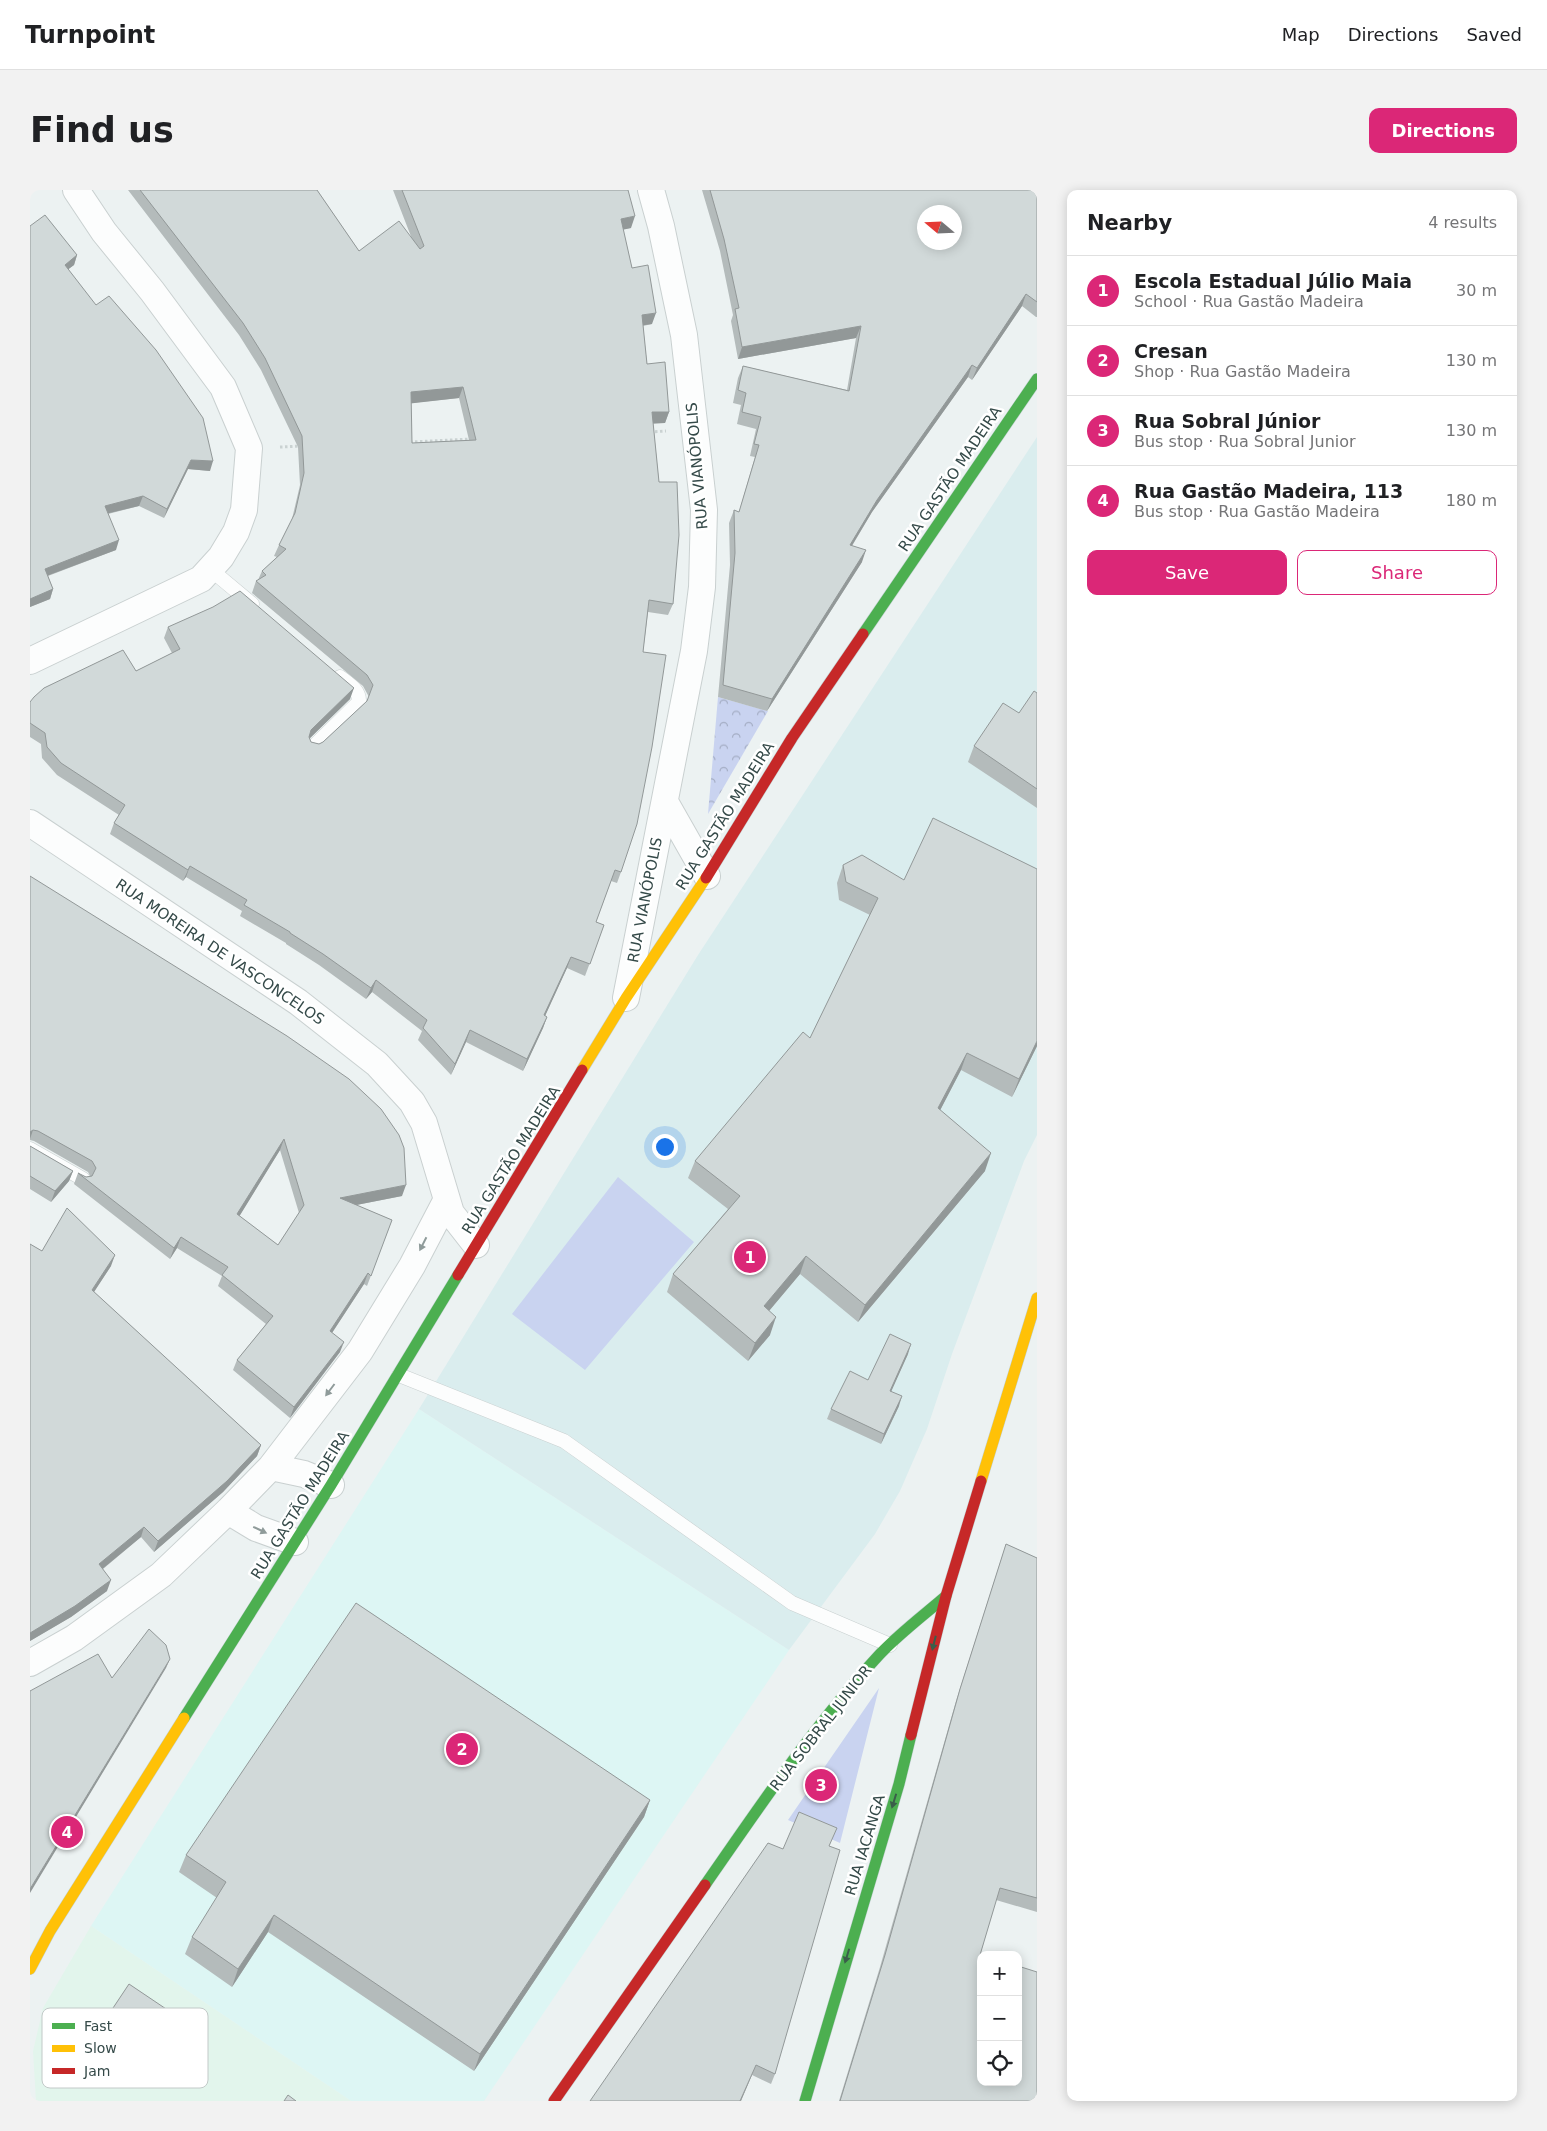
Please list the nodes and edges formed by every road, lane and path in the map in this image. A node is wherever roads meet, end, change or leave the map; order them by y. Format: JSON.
{"nodes":[{"id":1,"x":76,"y":190,"type":"edge"},
{"id":2,"x":651,"y":190,"type":"edge"},
{"id":3,"x":1037,"y":379,"type":"edge"},
{"id":4,"x":694,"y":430,"type":"junction"},
{"id":5,"x":644,"y":432,"type":"edge"},
{"id":6,"x":476,"y":439,"type":"edge"},
{"id":7,"x":407,"y":442,"type":"edge"},
{"id":8,"x":308,"y":446,"type":"edge"},
{"id":9,"x":249,"y":448,"type":"junction"},
{"id":10,"x":210,"y":569,"type":"junction"},
{"id":11,"x":263,"y":613,"type":"edge"},
{"id":12,"x":30,"y":661,"type":"edge"},
{"id":13,"x":330,"y":668,"type":"edge"},
{"id":14,"x":313,"y":747,"type":"edge"},
{"id":15,"x":665,"y":802,"type":"junction"},
{"id":16,"x":30,"y":823,"type":"edge"},
{"id":17,"x":707,"y":876,"type":"junction"},
{"id":18,"x":626,"y":998,"type":"junction"},
{"id":19,"x":30,"y":1149,"type":"edge"},
{"id":20,"x":83,"y":1179,"type":"edge"},
{"id":21,"x":446,"y":1201,"type":"junction"},
{"id":22,"x":476,"y":1246,"type":"junction"},
{"id":23,"x":1037,"y":1298,"type":"edge"},
{"id":24,"x":1029,"y":1344,"type":"edge"},
{"id":25,"x":399,"y":1375,"type":"junction"},
{"id":26,"x":271,"y":1467,"type":"junction"},
{"id":27,"x":331,"y":1485,"type":"junction"},
{"id":28,"x":228,"y":1511,"type":"junction"},
{"id":29,"x":295,"y":1542,"type":"junction"},
{"id":30,"x":946,"y":1596,"type":"junction"},
{"id":31,"x":890,"y":1645,"type":"junction"},
{"id":32,"x":30,"y":1662,"type":"edge"},
{"id":33,"x":30,"y":1969,"type":"edge"},
{"id":34,"x":554,"y":2101,"type":"edge"},
{"id":35,"x":805,"y":2101,"type":"edge"}],
"edges":[{"from":1,"to":9,"type":"street"},
{"from":2,"to":4,"type":"street","name":"RUA VIANÓPOLIS"},
{"from":3,"to":17,"type":"street","name":"RUA GASTÃO MADEIRA"},
{"from":4,"to":5,"type":"path"},
{"from":4,"to":15,"type":"street","name":"RUA VIANÓPOLIS"},
{"from":6,"to":7,"type":"path"},
{"from":8,"to":9,"type":"path"},
{"from":9,"to":10,"type":"street"},
{"from":10,"to":11,"type":"lane"},
{"from":10,"to":12,"type":"street"},
{"from":13,"to":14,"type":"lane"},
{"from":15,"to":17,"type":"street","name":"RUA VIANÓPOLIS"},
{"from":15,"to":18,"type":"street","name":"RUA VIANÓPOLIS"},
{"from":16,"to":21,"type":"street","name":"RUA MOREIRA DE VASCONCELOS"},
{"from":17,"to":18,"type":"street","name":"RUA GASTÃO MADEIRA"},
{"from":18,"to":22,"type":"street","name":"RUA GASTÃO MADEIRA"},
{"from":19,"to":20,"type":"lane"},
{"from":21,"to":22,"type":"street","name":"RUA MOREIRA DE VASCONCELOS"},
{"from":21,"to":26,"type":"street","one_way":true},
{"from":22,"to":25,"type":"street","name":"RUA GASTÃO MADEIRA"},
{"from":23,"to":24,"type":"street"},
{"from":24,"to":30,"type":"street"},
{"from":25,"to":27,"type":"street","name":"RUA GASTÃO MADEIRA"},
{"from":25,"to":31,"type":"lane"},
{"from":26,"to":27,"type":"street"},
{"from":26,"to":28,"type":"street"},
{"from":27,"to":29,"type":"street","name":"RUA GASTÃO MADEIRA"},
{"from":28,"to":29,"type":"street","one_way":true},
{"from":28,"to":32,"type":"street"},
{"from":29,"to":33,"type":"street","name":"RUA GASTÃO MADEIRA"},
{"from":30,"to":31,"type":"street","name":"RUA SOBRAL JUNIOR"},
{"from":30,"to":35,"type":"street","name":"RUA IACANGA","one_way":true},
{"from":31,"to":34,"type":"street","name":"RUA SOBRAL JUNIOR"}]}
